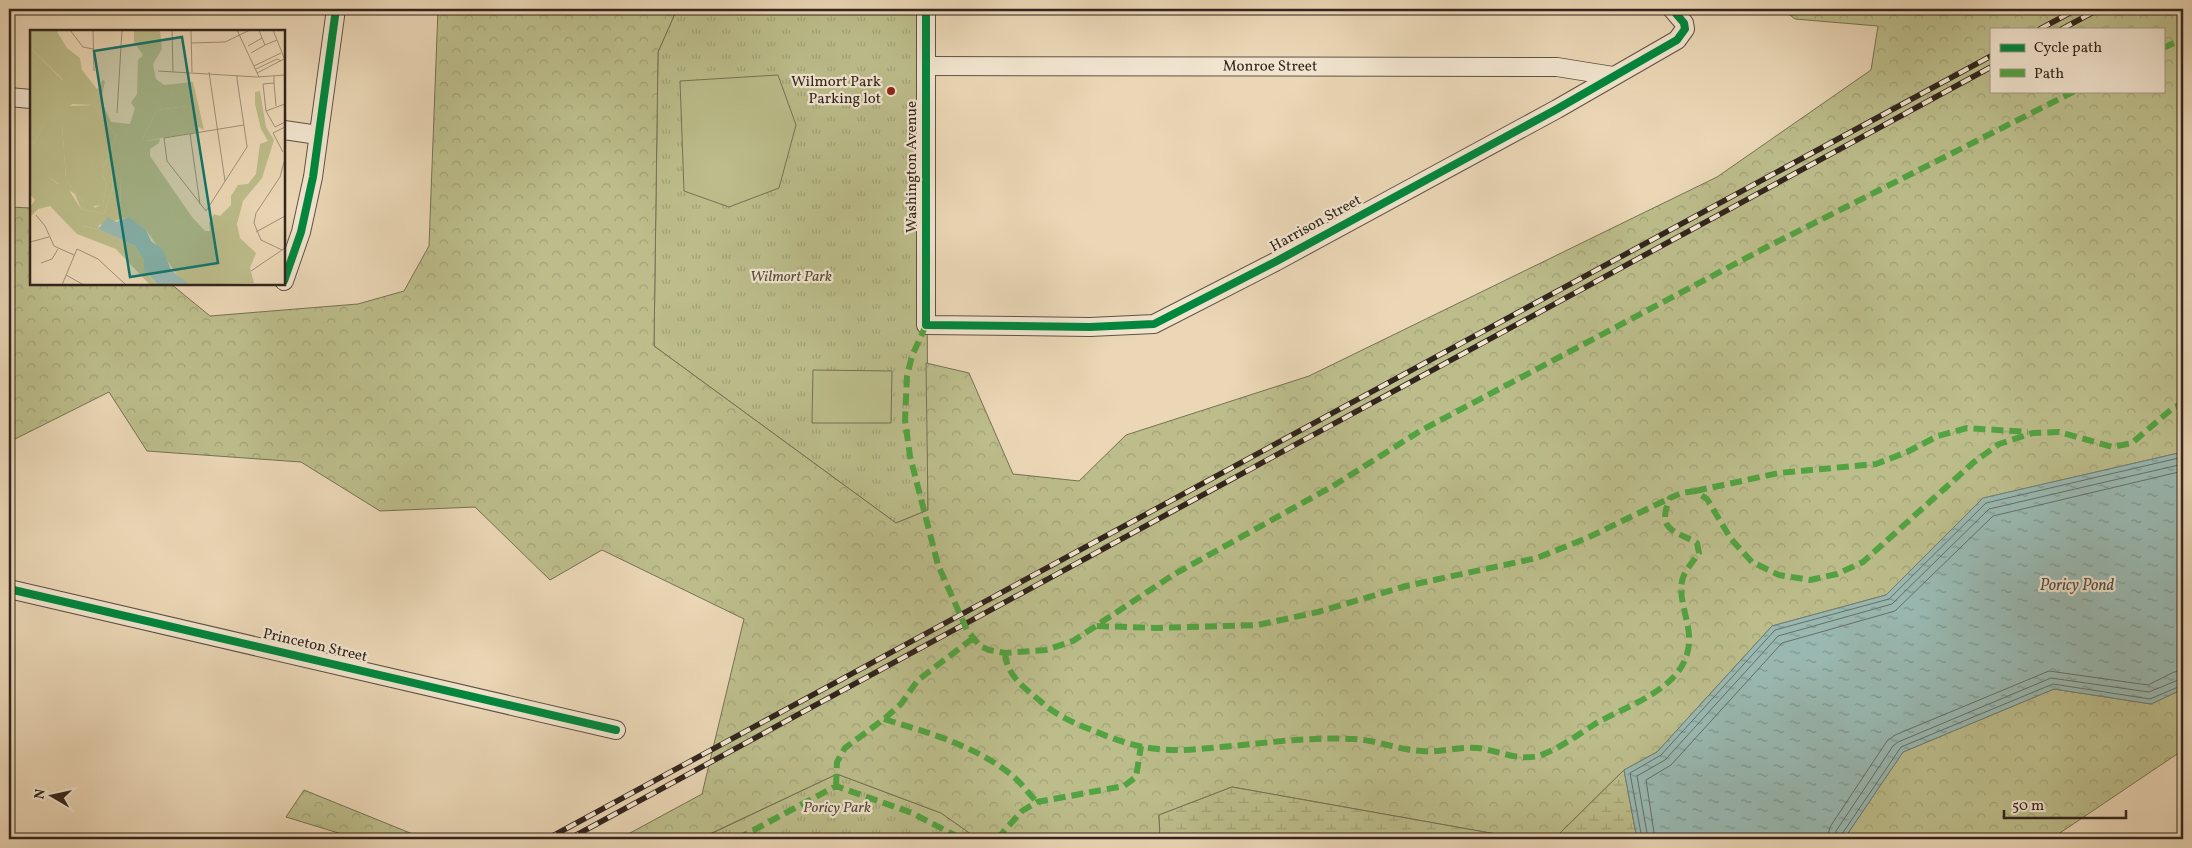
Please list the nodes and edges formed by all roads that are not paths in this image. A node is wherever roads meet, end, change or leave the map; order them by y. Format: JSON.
{"nodes":[{"id":1,"x":336,"y":9,"type":"edge"},
{"id":2,"x":926,"y":9,"type":"edge"},
{"id":3,"x":1672,"y":9,"type":"edge"},
{"id":4,"x":926,"y":66,"type":"junction"},
{"id":5,"x":1613,"y":76,"type":"junction"},
{"id":6,"x":9,"y":97,"type":"edge"},
{"id":7,"x":30,"y":99,"type":"edge"},
{"id":8,"x":285,"y":130,"type":"edge"},
{"id":9,"x":318,"y":135,"type":"junction"},
{"id":10,"x":285,"y":278,"type":"edge"},
{"id":11,"x":926,"y":325,"type":"joint"},
{"id":12,"x":9,"y":589,"type":"edge"},
{"id":13,"x":616,"y":730,"type":"dead end"}],
"edges":[{"from":1,"to":9,"type":"street"},
{"from":2,"to":4,"type":"street","name":"Washington Avenue"},
{"from":3,"to":5,"type":"street","name":"Harrison Street"},
{"from":4,"to":5,"type":"street","name":"Monroe Street"},
{"from":4,"to":11,"type":"street","name":"Washington Avenue"},
{"from":5,"to":11,"type":"street","name":"Harrison Street"},
{"from":6,"to":7,"type":"street"},
{"from":8,"to":9,"type":"street"},
{"from":9,"to":10,"type":"street"},
{"from":12,"to":13,"type":"street","name":"Princeton Street"}]}
